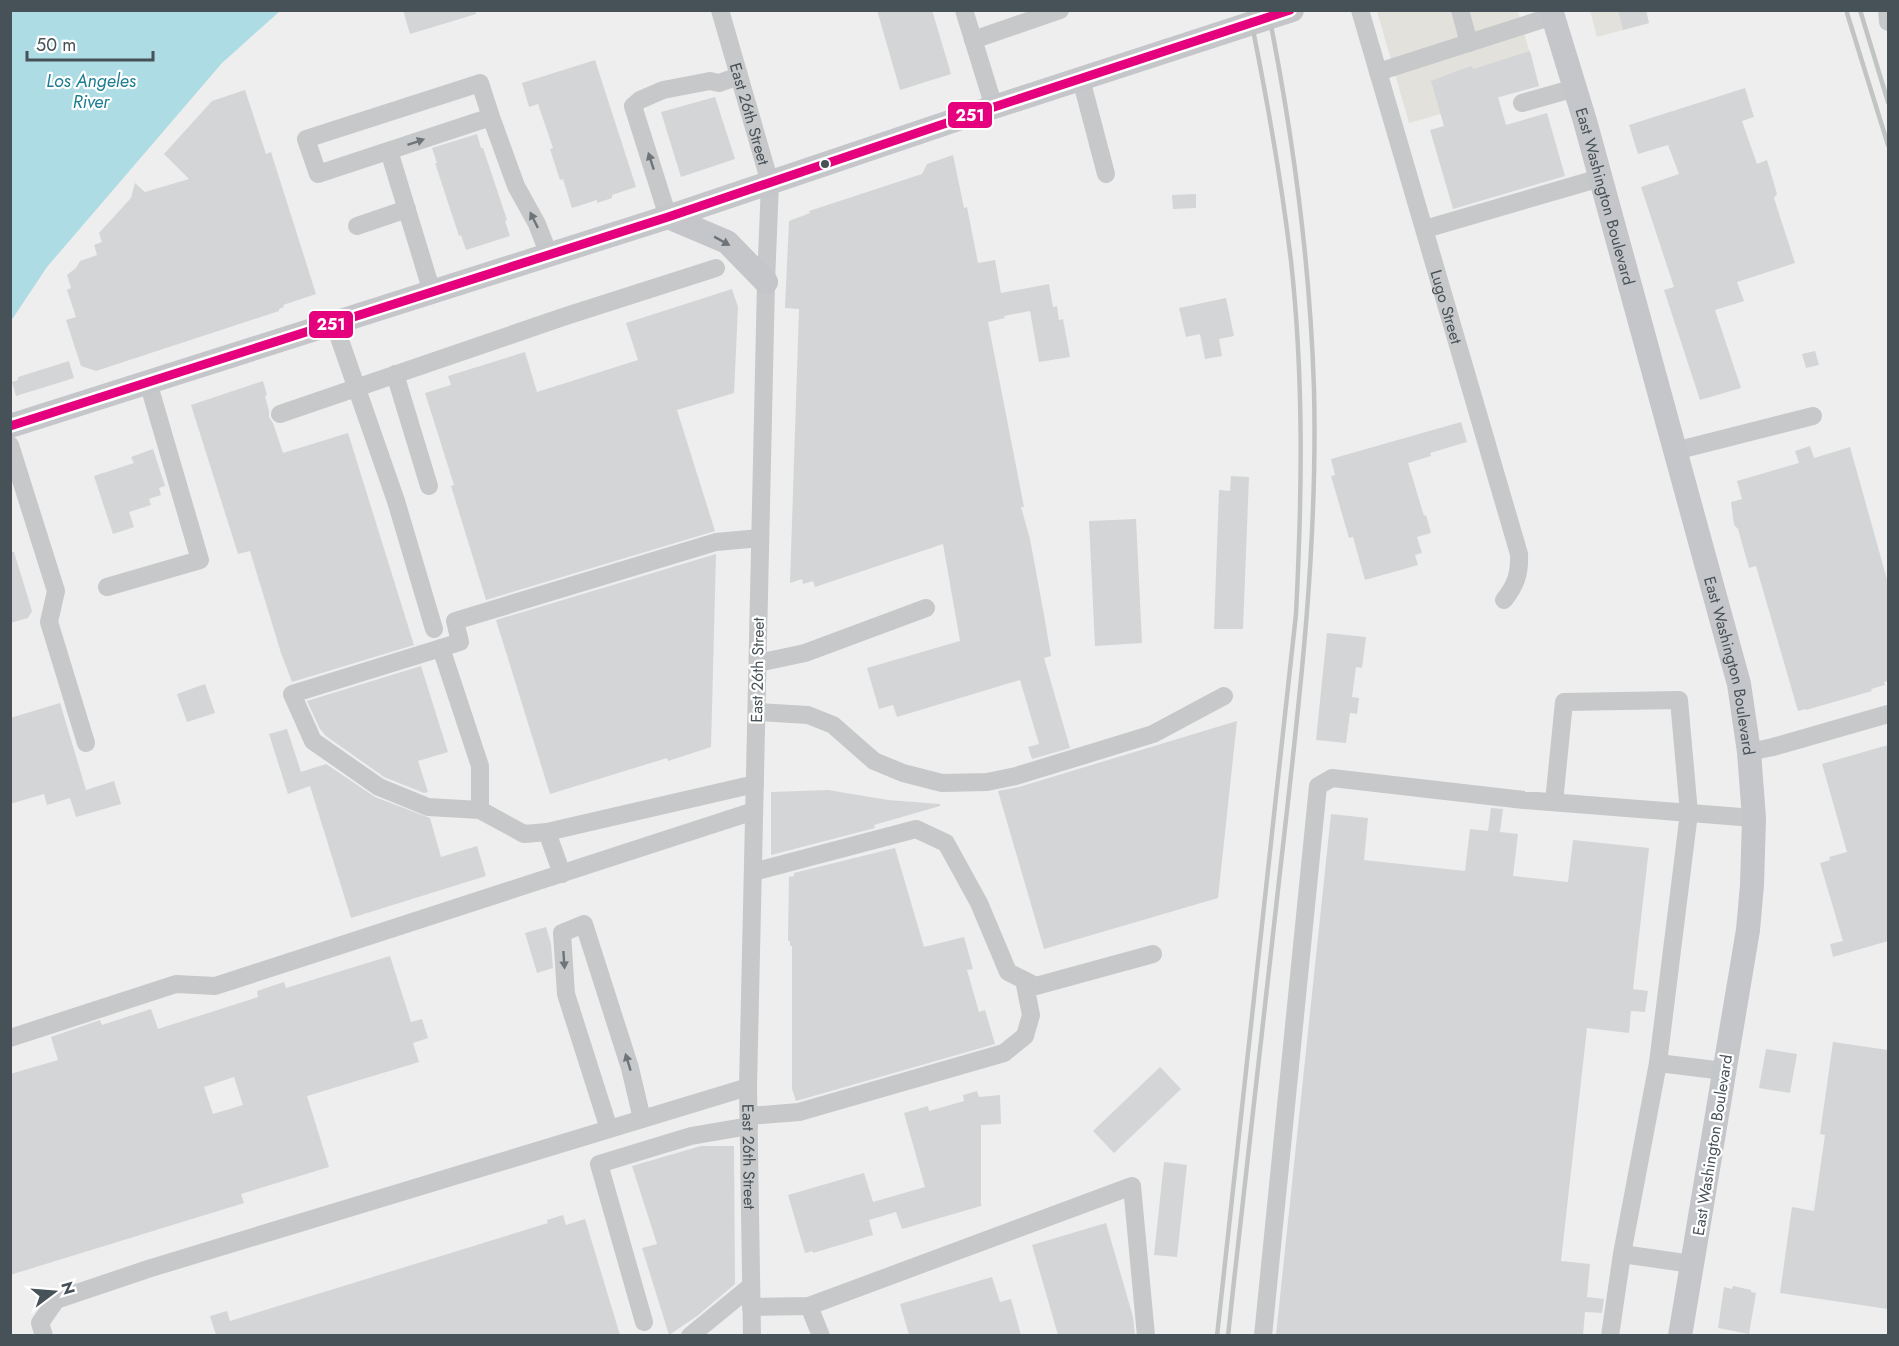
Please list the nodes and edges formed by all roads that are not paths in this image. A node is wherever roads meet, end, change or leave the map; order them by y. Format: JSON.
{"nodes":[{"id":1,"x":720,"y":10,"type":"edge"},
{"id":2,"x":964,"y":10,"type":"edge"},
{"id":3,"x":1060,"y":10,"type":"edge"},
{"id":4,"x":1292,"y":10,"type":"edge"},
{"id":5,"x":1360,"y":10,"type":"edge"},
{"id":6,"x":1460,"y":10,"type":"edge"},
{"id":7,"x":1887,"y":10,"type":"edge"},
{"id":8,"x":1552,"y":13,"type":"edge"},
{"id":9,"x":1888,"y":22,"type":"edge"},
{"id":10,"x":974,"y":40,"type":"junction"},
{"id":11,"x":1469,"y":43,"type":"junction"},
{"id":12,"x":1378,"y":72,"type":"junction"},
{"id":13,"x":739,"y":76,"type":"junction"},
{"id":14,"x":1081,"y":79,"type":"junction"},
{"id":15,"x":1575,"y":88,"type":"junction"},
{"id":16,"x":1522,"y":104,"type":"dead end"},
{"id":17,"x":994,"y":107,"type":"junction"},
{"id":18,"x":491,"y":117,"type":"junction"},
{"id":19,"x":388,"y":151,"type":"junction"},
{"id":20,"x":1106,"y":174,"type":"dead end"},
{"id":21,"x":1600,"y":178,"type":"junction"},
{"id":22,"x":770,"y":183,"type":"junction"},
{"id":23,"x":407,"y":209,"type":"junction"},
{"id":24,"x":668,"y":217,"type":"junction"},
{"id":25,"x":357,"y":226,"type":"dead end"},
{"id":26,"x":1425,"y":229,"type":"junction"},
{"id":27,"x":549,"y":255,"type":"junction"},
{"id":28,"x":716,"y":268,"type":"dead end"},
{"id":29,"x":766,"y":282,"type":"junction"},
{"id":30,"x":432,"y":292,"type":"junction"},
{"id":31,"x":334,"y":323,"type":"junction"},
{"id":32,"x":394,"y":374,"type":"junction"},
{"id":33,"x":148,"y":382,"type":"junction"},
{"id":34,"x":356,"y":388,"type":"junction"},
{"id":35,"x":280,"y":414,"type":"dead end"},
{"id":36,"x":1813,"y":416,"type":"dead end"},
{"id":37,"x":10,"y":426,"type":"edge"},
{"id":38,"x":10,"y":445,"type":"edge"},
{"id":39,"x":1676,"y":451,"type":"junction"},
{"id":40,"x":429,"y":486,"type":"dead end"},
{"id":41,"x":760,"y":538,"type":"junction"},
{"id":42,"x":107,"y":587,"type":"dead end"},
{"id":43,"x":1504,"y":600,"type":"dead end"},
{"id":44,"x":926,"y":608,"type":"dead end"},
{"id":45,"x":435,"y":629,"type":"dead end"},
{"id":46,"x":441,"y":648,"type":"junction"},
{"id":47,"x":758,"y":663,"type":"junction"},
{"id":48,"x":1224,"y":696,"type":"dead end"},
{"id":49,"x":757,"y":712,"type":"junction"},
{"id":50,"x":1888,"y":714,"type":"edge"},
{"id":51,"x":86,"y":743,"type":"dead end"},
{"id":52,"x":1749,"y":752,"type":"junction"},
{"id":53,"x":755,"y":784,"type":"junction"},
{"id":54,"x":1554,"y":802,"type":"junction"},
{"id":55,"x":480,"y":810,"type":"junction"},
{"id":56,"x":754,"y":811,"type":"junction"},
{"id":57,"x":1689,"y":813,"type":"junction"},
{"id":58,"x":1754,"y":818,"type":"junction"},
{"id":59,"x":547,"y":831,"type":"junction"},
{"id":60,"x":753,"y":872,"type":"junction"},
{"id":61,"x":562,"y":873,"type":"junction"},
{"id":62,"x":1153,"y":954,"type":"dead end"},
{"id":63,"x":1024,"y":980,"type":"junction"},
{"id":64,"x":10,"y":1038,"type":"edge"},
{"id":65,"x":1658,"y":1063,"type":"junction"},
{"id":66,"x":1724,"y":1071,"type":"junction"},
{"id":67,"x":748,"y":1087,"type":"junction"},
{"id":68,"x":642,"y":1119,"type":"junction"},
{"id":69,"x":749,"y":1121,"type":"junction"},
{"id":70,"x":609,"y":1129,"type":"junction"},
{"id":71,"x":1622,"y":1254,"type":"junction"},
{"id":72,"x":1692,"y":1264,"type":"junction"},
{"id":73,"x":751,"y":1286,"type":"junction"},
{"id":74,"x":809,"y":1306,"type":"junction"},
{"id":75,"x":751,"y":1307,"type":"junction"},
{"id":76,"x":644,"y":1322,"type":"dead end"},
{"id":77,"x":44,"y":1335,"type":"edge"},
{"id":78,"x":690,"y":1335,"type":"edge"},
{"id":79,"x":752,"y":1335,"type":"edge"},
{"id":80,"x":821,"y":1335,"type":"edge"},
{"id":81,"x":1146,"y":1335,"type":"edge"},
{"id":82,"x":1263,"y":1335,"type":"edge"},
{"id":83,"x":1610,"y":1335,"type":"edge"},
{"id":84,"x":1680,"y":1335,"type":"edge"}],
"edges":[{"from":1,"to":13,"type":"street","name":"East 26th Street"},
{"from":2,"to":10,"type":"street"},
{"from":3,"to":10,"type":"street"},
{"from":4,"to":14,"type":"main road"},
{"from":5,"to":12,"type":"street","name":"Lugo Street"},
{"from":6,"to":11,"type":"street"},
{"from":7,"to":9,"type":"street"},
{"from":8,"to":11,"type":"street"},
{"from":8,"to":15,"type":"main road","name":"East Washington Boulevard"},
{"from":10,"to":17,"type":"street"},
{"from":11,"to":12,"type":"street"},
{"from":12,"to":26,"type":"street","name":"Lugo Street"},
{"from":13,"to":22,"type":"street","name":"East 26th Street"},
{"from":24,"to":13,"type":"street","one_way":true},
{"from":14,"to":17,"type":"main road"},
{"from":14,"to":20,"type":"street"},
{"from":15,"to":16,"type":"street"},
{"from":15,"to":21,"type":"main road","name":"East Washington Boulevard"},
{"from":17,"to":22,"type":"main road"},
{"from":19,"to":18,"type":"street","one_way":true},
{"from":18,"to":19,"type":"street"},
{"from":27,"to":18,"type":"street","one_way":true},
{"from":19,"to":23,"type":"street"},
{"from":21,"to":26,"type":"street"},
{"from":21,"to":39,"type":"main road","name":"East Washington Boulevard"},
{"from":22,"to":24,"type":"main road"},
{"from":22,"to":29,"type":"street","name":"East 26th Street"},
{"from":23,"to":25,"type":"street"},
{"from":23,"to":30,"type":"street"},
{"from":24,"to":27,"type":"main road"},
{"from":24,"to":29,"type":"main road","one_way":true},
{"from":26,"to":43,"type":"street","name":"Lugo Street"},
{"from":27,"to":30,"type":"main road"},
{"from":28,"to":32,"type":"street"},
{"from":29,"to":41,"type":"street","name":"East 26th Street"},
{"from":30,"to":31,"type":"main road"},
{"from":31,"to":33,"type":"main road"},
{"from":31,"to":34,"type":"street"},
{"from":32,"to":34,"type":"street"},
{"from":32,"to":40,"type":"street"},
{"from":33,"to":37,"type":"main road"},
{"from":33,"to":42,"type":"street"},
{"from":34,"to":35,"type":"street"},
{"from":34,"to":45,"type":"street"},
{"from":36,"to":39,"type":"street"},
{"from":38,"to":51,"type":"street"},
{"from":39,"to":52,"type":"main road","name":"East Washington Boulevard"},
{"from":41,"to":46,"type":"street"},
{"from":41,"to":47,"type":"street","name":"East 26th Street"},
{"from":44,"to":47,"type":"street"},
{"from":46,"to":55,"type":"street"},
{"from":46,"to":55,"type":"street"},
{"from":47,"to":49,"type":"street","name":"East 26th Street"},
{"from":48,"to":49,"type":"street"},
{"from":49,"to":53,"type":"street","name":"East 26th Street"},
{"from":50,"to":52,"type":"street"},
{"from":52,"to":58,"type":"main road","name":"East Washington Boulevard"},
{"from":53,"to":56,"type":"street","name":"East 26th Street"},
{"from":53,"to":59,"type":"street"},
{"from":54,"to":57,"type":"street"},
{"from":54,"to":57,"type":"street"},
{"from":54,"to":82,"type":"street"},
{"from":55,"to":59,"type":"street"},
{"from":56,"to":60,"type":"street","name":"East 26th Street"},
{"from":56,"to":61,"type":"street"},
{"from":57,"to":58,"type":"street"},
{"from":57,"to":65,"type":"street"},
{"from":58,"to":66,"type":"main road","name":"East Washington Boulevard"},
{"from":59,"to":61,"type":"street"},
{"from":60,"to":63,"type":"street"},
{"from":60,"to":67,"type":"street","name":"East 26th Street"},
{"from":61,"to":64,"type":"street"},
{"from":62,"to":63,"type":"street"},
{"from":63,"to":69,"type":"street"},
{"from":65,"to":66,"type":"street"},
{"from":65,"to":71,"type":"street"},
{"from":66,"to":72,"type":"main road","name":"East Washington Boulevard"},
{"from":67,"to":68,"type":"street"},
{"from":67,"to":69,"type":"street","name":"East 26th Street"},
{"from":68,"to":70,"type":"street"},
{"from":68,"to":70,"type":"street","one_way":true},
{"from":69,"to":73,"type":"street","name":"East 26th Street"},
{"from":69,"to":76,"type":"street"},
{"from":70,"to":77,"type":"street"},
{"from":71,"to":72,"type":"street"},
{"from":71,"to":83,"type":"street"},
{"from":72,"to":84,"type":"main road","name":"East Washington Boulevard"},
{"from":73,"to":75,"type":"street","name":"East 26th Street"},
{"from":73,"to":78,"type":"street"},
{"from":74,"to":75,"type":"street"},
{"from":74,"to":80,"type":"street"},
{"from":74,"to":81,"type":"street"},
{"from":75,"to":79,"type":"street","name":"East 26th Street"}]}
